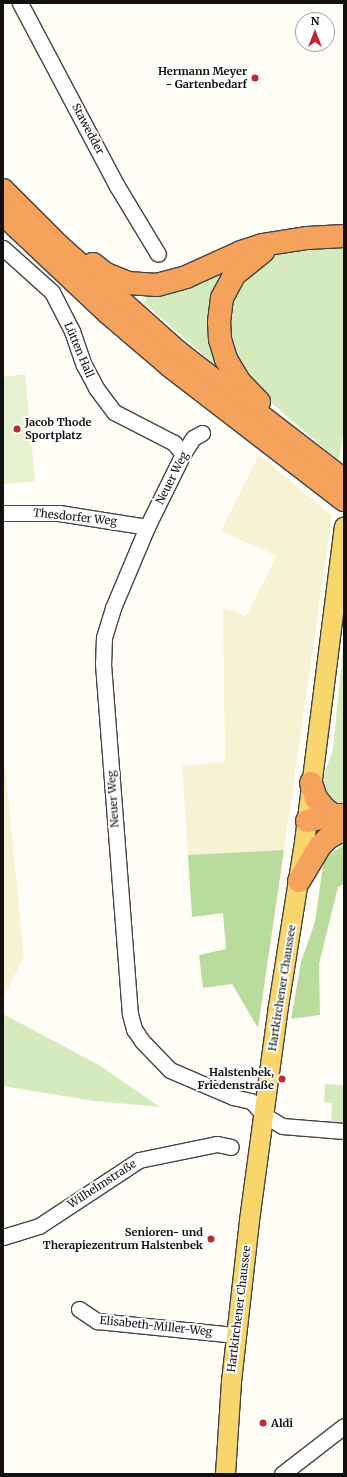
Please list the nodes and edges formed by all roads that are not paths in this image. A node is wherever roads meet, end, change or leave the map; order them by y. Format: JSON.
{"nodes":[{"id":1,"x":20,"y":3,"type":"edge"},
{"id":2,"x":3,"y":190,"type":"edge"},
{"id":3,"x":12,"y":211,"type":"edge"},
{"id":4,"x":344,"y":236,"type":"edge"},
{"id":5,"x":283,"y":241,"type":"junction"},
{"id":6,"x":3,"y":248,"type":"edge"},
{"id":7,"x":158,"y":254,"type":"dead end"},
{"id":8,"x":202,"y":433,"type":"dead end"},
{"id":9,"x":183,"y":454,"type":"junction"},
{"id":10,"x":320,"y":462,"type":"junction"},
{"id":11,"x":344,"y":480,"type":"edge"},
{"id":12,"x":344,"y":500,"type":"edge"},
{"id":13,"x":3,"y":513,"type":"edge"},
{"id":14,"x":147,"y":527,"type":"junction"},
{"id":15,"x":344,"y":527,"type":"edge"},
{"id":16,"x":311,"y":783,"type":"junction"},
{"id":17,"x":307,"y":821,"type":"junction"},
{"id":18,"x":340,"y":823,"type":"edge"},
{"id":19,"x":299,"y":881,"type":"junction"},
{"id":20,"x":264,"y":1115,"type":"junction"},
{"id":21,"x":344,"y":1131,"type":"edge"},
{"id":22,"x":231,"y":1147,"type":"dead end"},
{"id":23,"x":3,"y":1237,"type":"edge"},
{"id":24,"x":79,"y":1309,"type":"dead end"},
{"id":25,"x":236,"y":1335,"type":"junction"},
{"id":26,"x":344,"y":1426,"type":"edge"},
{"id":27,"x":225,"y":1474,"type":"edge"},
{"id":28,"x":282,"y":1474,"type":"edge"}],
"edges":[{"from":1,"to":7,"type":"street","name":"Stawedder"},
{"from":2,"to":3,"type":"highway"},
{"from":3,"to":5,"type":"highway"},
{"from":3,"to":10,"type":"highway"},
{"from":3,"to":12,"type":"highway"},
{"from":4,"to":5,"type":"highway"},
{"from":5,"to":10,"type":"highway"},
{"from":6,"to":9,"type":"street","name":"Lütten Hall"},
{"from":8,"to":9,"type":"street","name":"Neuer Weg"},
{"from":9,"to":14,"type":"street","name":"Neuer Weg"},
{"from":10,"to":11,"type":"highway"},
{"from":13,"to":14,"type":"street","name":"Thesdorfer Weg"},
{"from":14,"to":20,"type":"street","name":"Neuer Weg"},
{"from":15,"to":16,"type":"main road","name":"Hartkirchener Chaussee"},
{"from":16,"to":17,"type":"main road","name":"Hartkirchener Chaussee"},
{"from":16,"to":18,"type":"highway"},
{"from":17,"to":18,"type":"highway"},
{"from":17,"to":19,"type":"main road","name":"Hartkirchener Chaussee"},
{"from":18,"to":19,"type":"highway"},
{"from":19,"to":20,"type":"main road","name":"Hartkirchener Chaussee"},
{"from":20,"to":21,"type":"street","name":"Neuer Weg"},
{"from":20,"to":25,"type":"main road","name":"Hartkirchener Chaussee"},
{"from":22,"to":23,"type":"street","name":"Wilhelmstraße"},
{"from":24,"to":25,"type":"street","name":"Elisabeth-Miller-Weg"},
{"from":25,"to":27,"type":"main road","name":"Hartkirchener Chaussee"},
{"from":26,"to":28,"type":"street"}]}
